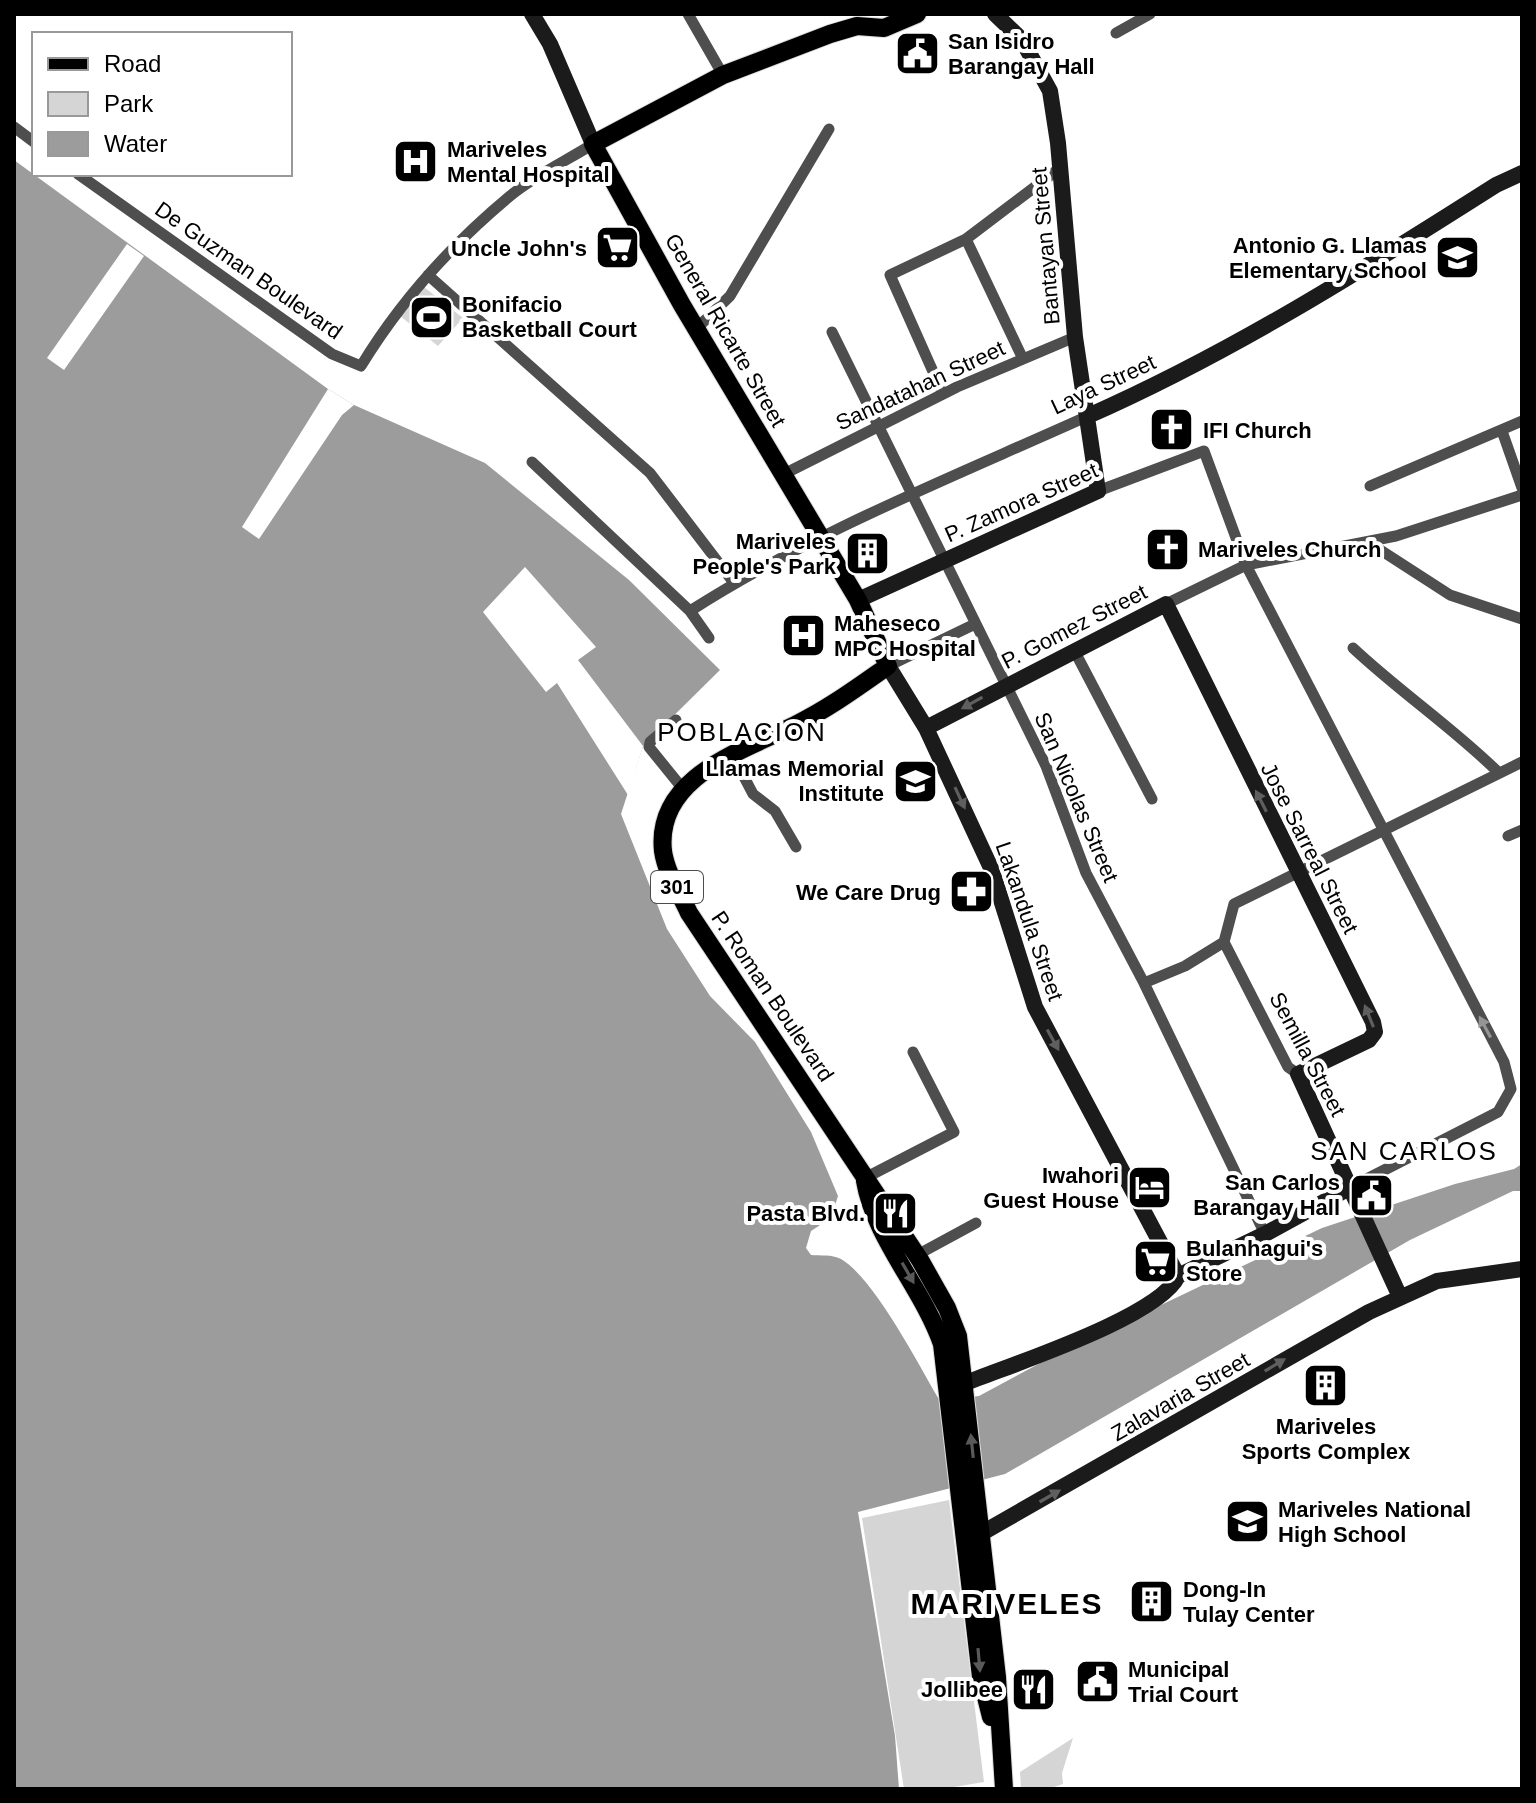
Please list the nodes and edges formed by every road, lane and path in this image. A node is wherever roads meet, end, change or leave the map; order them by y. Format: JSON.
{"nodes":[{"id":1,"x":532,"y":14,"type":"edge"},
{"id":2,"x":688,"y":14,"type":"edge"},
{"id":3,"x":917,"y":14,"type":"edge"},
{"id":4,"x":995,"y":14,"type":"edge"},
{"id":5,"x":1150,"y":14,"type":"edge"},
{"id":6,"x":857,"y":20,"type":"edge"},
{"id":7,"x":1116,"y":33,"type":"dead end"},
{"id":8,"x":723,"y":75,"type":"junction"},
{"id":9,"x":14,"y":127,"type":"edge"},
{"id":10,"x":829,"y":129,"type":"dead end"},
{"id":11,"x":32,"y":140,"type":"edge"},
{"id":12,"x":593,"y":144,"type":"junction"},
{"id":13,"x":1060,"y":168,"type":"junction"},
{"id":14,"x":1522,"y":173,"type":"edge"},
{"id":15,"x":81,"y":176,"type":"edge"},
{"id":16,"x":966,"y":239,"type":"junction"},
{"id":17,"x":428,"y":275,"type":"junction"},
{"id":18,"x":696,"y":329,"type":"junction"},
{"id":19,"x":832,"y":332,"type":"dead end"},
{"id":20,"x":1075,"y":337,"type":"junction"},
{"id":21,"x":1023,"y":359,"type":"junction"},
{"id":22,"x":943,"y":394,"type":"junction"},
{"id":23,"x":1088,"y":416,"type":"junction"},
{"id":24,"x":1522,"y":421,"type":"edge"},
{"id":25,"x":878,"y":425,"type":"junction"},
{"id":26,"x":1502,"y":431,"type":"junction"},
{"id":27,"x":532,"y":462,"type":"dead end"},
{"id":28,"x":784,"y":474,"type":"junction"},
{"id":29,"x":1370,"y":486,"type":"dead end"},
{"id":30,"x":1522,"y":488,"type":"edge"},
{"id":31,"x":1098,"y":491,"type":"junction"},
{"id":32,"x":912,"y":495,"type":"junction"},
{"id":33,"x":1522,"y":495,"type":"edge"},
{"id":34,"x":821,"y":537,"type":"junction"},
{"id":35,"x":1368,"y":542,"type":"junction"},
{"id":36,"x":943,"y":561,"type":"junction"},
{"id":37,"x":1246,"y":565,"type":"junction"},
{"id":38,"x":734,"y":583,"type":"junction"},
{"id":39,"x":858,"y":600,"type":"junction"},
{"id":40,"x":1166,"y":604,"type":"junction"},
{"id":41,"x":690,"y":611,"type":"junction"},
{"id":42,"x":1522,"y":619,"type":"edge"},
{"id":43,"x":973,"y":625,"type":"junction"},
{"id":44,"x":709,"y":638,"type":"dead end"},
{"id":45,"x":1353,"y":648,"type":"dead end"},
{"id":46,"x":1074,"y":650,"type":"junction"},
{"id":47,"x":888,"y":666,"type":"junction"},
{"id":48,"x":1005,"y":685,"type":"junction"},
{"id":49,"x":676,"y":720,"type":"dead end"},
{"id":50,"x":926,"y":728,"type":"junction"},
{"id":51,"x":732,"y":754,"type":"junction"},
{"id":52,"x":1522,"y":762,"type":"edge"},
{"id":53,"x":1498,"y":772,"type":"junction"},
{"id":54,"x":683,"y":789,"type":"junction"},
{"id":55,"x":1152,"y":799,"type":"dead end"},
{"id":56,"x":1522,"y":830,"type":"edge"},
{"id":57,"x":1382,"y":831,"type":"junction"},
{"id":58,"x":1508,"y":836,"type":"dead end"},
{"id":59,"x":796,"y":847,"type":"dead end"},
{"id":60,"x":1297,"y":870,"type":"junction"},
{"id":61,"x":1224,"y":942,"type":"junction"},
{"id":62,"x":1144,"y":983,"type":"junction"},
{"id":63,"x":913,"y":1052,"type":"dead end"},
{"id":64,"x":1298,"y":1074,"type":"junction"},
{"id":65,"x":865,"y":1178,"type":"junction"},
{"id":66,"x":1351,"y":1187,"type":"junction"},
{"id":67,"x":976,"y":1223,"type":"dead end"},
{"id":68,"x":1265,"y":1234,"type":"junction"},
{"id":69,"x":917,"y":1255,"type":"junction"},
{"id":70,"x":1522,"y":1269,"type":"edge"},
{"id":71,"x":1178,"y":1276,"type":"junction"},
{"id":72,"x":1400,"y":1297,"type":"junction"},
{"id":73,"x":961,"y":1392,"type":"junction"},
{"id":74,"x":969,"y":1498,"type":"junction"},
{"id":75,"x":982,"y":1533,"type":"junction"},
{"id":76,"x":1000,"y":1749,"type":"junction"},
{"id":77,"x":1004,"y":1789,"type":"edge"}],
"edges":[{"from":1,"to":12,"type":"street","name":"General Ricarte Street"},
{"from":2,"to":8,"type":"street"},
{"from":3,"to":6,"type":"main road"},
{"from":4,"to":13,"type":"street","name":"Bantayan Street"},
{"from":5,"to":7,"type":"street"},
{"from":6,"to":8,"type":"main road"},
{"from":8,"to":12,"type":"main road"},
{"from":9,"to":11,"type":"street"},
{"from":10,"to":18,"type":"street"},
{"from":12,"to":17,"type":"street"},
{"from":12,"to":18,"type":"main road","name":"General Ricarte Street"},
{"from":13,"to":16,"type":"street"},
{"from":13,"to":20,"type":"street","name":"Bantayan Street"},
{"from":14,"to":23,"type":"street","name":"Laya Street"},
{"from":15,"to":17,"type":"street","name":"De Guzman Boulevard"},
{"from":16,"to":21,"type":"street"},
{"from":16,"to":22,"type":"street"},
{"from":17,"to":38,"type":"street"},
{"from":18,"to":28,"type":"main road","name":"General Ricarte Street"},
{"from":19,"to":25,"type":"street","name":"San Nicolas Street"},
{"from":20,"to":21,"type":"street","name":"Sandatahan Street"},
{"from":20,"to":23,"type":"street","name":"Bantayan Street"},
{"from":21,"to":22,"type":"street","name":"Sandatahan Street"},
{"from":22,"to":25,"type":"street","name":"Sandatahan Street"},
{"from":23,"to":31,"type":"street","name":"Bantayan Street"},
{"from":23,"to":32,"type":"street","name":"Laya Street"},
{"from":24,"to":26,"type":"street"},
{"from":25,"to":28,"type":"street","name":"Sandatahan Street"},
{"from":25,"to":32,"type":"street","name":"San Nicolas Street"},
{"from":26,"to":29,"type":"street"},
{"from":26,"to":30,"type":"street"},
{"from":27,"to":41,"type":"street"},
{"from":28,"to":34,"type":"main road","name":"General Ricarte Street"},
{"from":31,"to":36,"type":"street","name":"P. Zamora Street"},
{"from":31,"to":37,"type":"street","name":"P. Zamora Street"},
{"from":32,"to":34,"type":"street","name":"Laya Street"},
{"from":32,"to":36,"type":"street","name":"San Nicolas Street"},
{"from":33,"to":35,"type":"street","name":"P. Gomez Street"},
{"from":34,"to":38,"type":"street","name":"Laya Street"},
{"from":34,"to":39,"type":"main road","name":"General Ricarte Street"},
{"from":35,"to":37,"type":"street","name":"P. Gomez Street"},
{"from":35,"to":42,"type":"street"},
{"from":36,"to":39,"type":"street","name":"P. Zamora Street"},
{"from":36,"to":43,"type":"street","name":"San Nicolas Street"},
{"from":37,"to":40,"type":"street","name":"P. Gomez Street"},
{"from":37,"to":57,"type":"street"},
{"from":38,"to":41,"type":"street","name":"Laya Street"},
{"from":39,"to":47,"type":"main road","name":"General Ricarte Street"},
{"from":40,"to":46,"type":"street","name":"P. Gomez Street"},
{"from":60,"to":40,"type":"street","name":"Jose Sarreal Street","one_way":true},
{"from":41,"to":44,"type":"street"},
{"from":43,"to":47,"type":"street"},
{"from":43,"to":48,"type":"street","name":"San Nicolas Street"},
{"from":45,"to":53,"type":"street"},
{"from":46,"to":48,"type":"street","name":"P. Gomez Street"},
{"from":46,"to":55,"type":"street"},
{"from":47,"to":50,"type":"street","name":"Lakandula Street"},
{"from":47,"to":51,"type":"main road","name":"P. Roman Boulevard","number":"301"},
{"from":48,"to":50,"type":"street","name":"P. Gomez Street","one_way":true},
{"from":48,"to":62,"type":"street","name":"San Nicolas Street"},
{"from":49,"to":54,"type":"street"},
{"from":50,"to":71,"type":"street","name":"Lakandula Street","one_way":true},
{"from":51,"to":54,"type":"main road","name":"P. Roman Boulevard","number":"301"},
{"from":51,"to":59,"type":"street"},
{"from":52,"to":53,"type":"street"},
{"from":53,"to":57,"type":"street"},
{"from":54,"to":65,"type":"main road","name":"P. Roman Boulevard","number":"301"},
{"from":56,"to":58,"type":"street"},
{"from":57,"to":60,"type":"street"},
{"from":66,"to":57,"type":"street","one_way":true},
{"from":60,"to":61,"type":"street"},
{"from":64,"to":60,"type":"street","name":"Jose Sarreal Street","one_way":true},
{"from":61,"to":62,"type":"street"},
{"from":61,"to":64,"type":"street","name":"Semilla Street"},
{"from":62,"to":68,"type":"street","name":"San Nicolas Street"},
{"from":63,"to":65,"type":"street"},
{"from":64,"to":66,"type":"street","name":"Semilla Street"},
{"from":65,"to":69,"type":"main road","name":"P. Roman Boulevard","number":"301"},
{"from":65,"to":73,"type":"main road","name":"P. Roman Boulevard","number":"301","one_way":true},
{"from":66,"to":68,"type":"street"},
{"from":66,"to":72,"type":"street","name":"Semilla Street"},
{"from":67,"to":69,"type":"street"},
{"from":68,"to":71,"type":"street"},
{"from":69,"to":73,"type":"main road","name":"P. Roman Boulevard","number":"301"},
{"from":70,"to":72,"type":"street","name":"Zalavaria Street"},
{"from":71,"to":73,"type":"street"},
{"from":75,"to":72,"type":"street","name":"Zalavaria Street","one_way":true},
{"from":73,"to":74,"type":"main road","name":"P. Roman Boulevard","number":"301"},
{"from":74,"to":75,"type":"main road","name":"P. Roman Boulevard","number":"301"},
{"from":74,"to":76,"type":"main road","name":"P. Roman Boulevard","number":"301","one_way":true},
{"from":75,"to":76,"type":"main road","name":"P. Roman Boulevard","number":"301"},
{"from":76,"to":77,"type":"main road","name":"P. Roman Boulevard","number":"301"}]}
